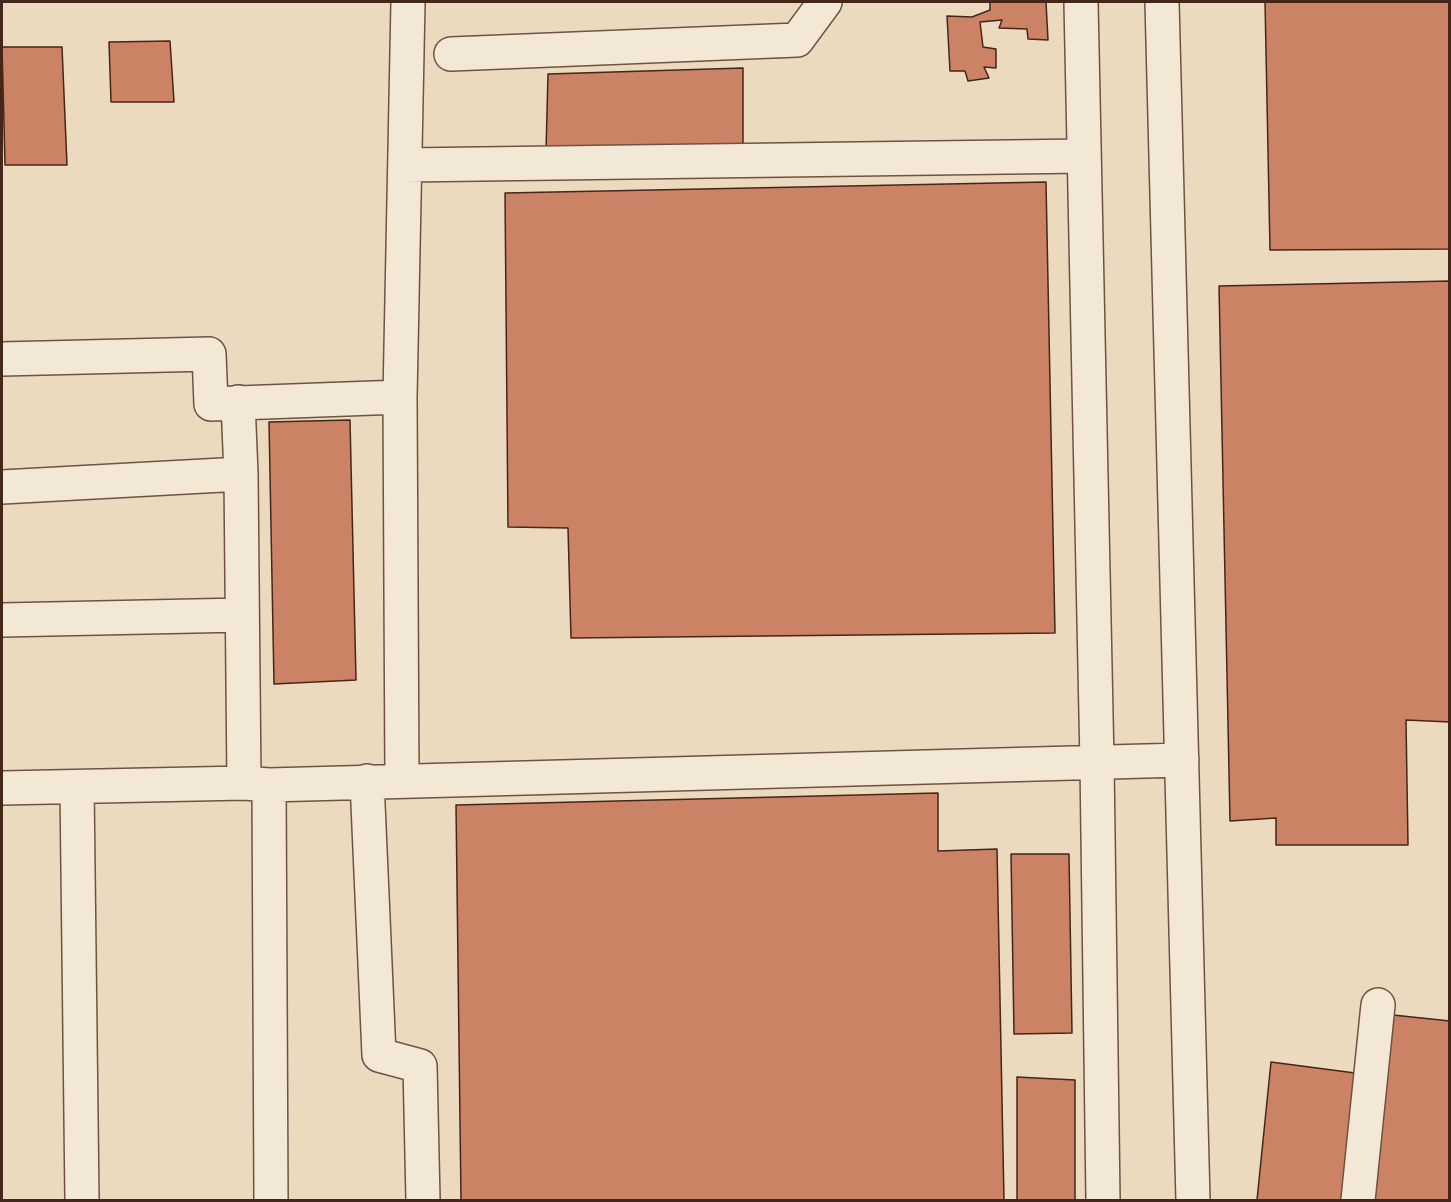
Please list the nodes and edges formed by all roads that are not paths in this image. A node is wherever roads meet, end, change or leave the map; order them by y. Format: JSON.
{"nodes":[{"id":1,"x":408,"y":2,"type":"edge"},
{"id":2,"x":825,"y":2,"type":"edge"},
{"id":3,"x":1080,"y":2,"type":"edge"},
{"id":4,"x":1162,"y":2,"type":"edge"},
{"id":5,"x":451,"y":54,"type":"dead end"},
{"id":6,"x":1084,"y":156,"type":"junction"},
{"id":7,"x":405,"y":165,"type":"junction"},
{"id":8,"x":2,"y":359,"type":"edge"},
{"id":9,"x":400,"y":397,"type":"junction"},
{"id":10,"x":238,"y":402,"type":"junction"},
{"id":11,"x":241,"y":474,"type":"junction"},
{"id":12,"x":2,"y":487,"type":"edge"},
{"id":13,"x":242,"y":615,"type":"junction"},
{"id":14,"x":2,"y":620,"type":"edge"},
{"id":15,"x":1182,"y":759,"type":"junction"},
{"id":16,"x":1097,"y":762,"type":"junction"},
{"id":17,"x":367,"y":781,"type":"junction"},
{"id":18,"x":402,"y":781,"type":"junction"},
{"id":19,"x":256,"y":784,"type":"junction"},
{"id":20,"x":77,"y":787,"type":"junction"},
{"id":21,"x":2,"y":788,"type":"edge"},
{"id":22,"x":1377,"y":1005,"type":"dead end"},
{"id":23,"x":82,"y":1200,"type":"edge"},
{"id":24,"x":270,"y":1200,"type":"edge"},
{"id":25,"x":423,"y":1200,"type":"edge"},
{"id":26,"x":1103,"y":1200,"type":"edge"},
{"id":27,"x":1193,"y":1200,"type":"edge"},
{"id":28,"x":1358,"y":1200,"type":"edge"}],
"edges":[{"from":1,"to":7,"type":"street"},
{"from":2,"to":5,"type":"street"},
{"from":3,"to":6,"type":"street"},
{"from":4,"to":15,"type":"street"},
{"from":6,"to":7,"type":"street"},
{"from":6,"to":16,"type":"street"},
{"from":7,"to":9,"type":"street"},
{"from":8,"to":10,"type":"street"},
{"from":9,"to":10,"type":"street"},
{"from":9,"to":18,"type":"street"},
{"from":10,"to":11,"type":"street"},
{"from":11,"to":12,"type":"street"},
{"from":11,"to":13,"type":"street"},
{"from":13,"to":14,"type":"street"},
{"from":13,"to":19,"type":"street"},
{"from":15,"to":16,"type":"street"},
{"from":15,"to":27,"type":"street"},
{"from":16,"to":18,"type":"street"},
{"from":16,"to":26,"type":"street"},
{"from":17,"to":18,"type":"street"},
{"from":17,"to":19,"type":"street"},
{"from":17,"to":25,"type":"street"},
{"from":19,"to":20,"type":"street"},
{"from":19,"to":24,"type":"street"},
{"from":20,"to":21,"type":"street"},
{"from":20,"to":23,"type":"street"},
{"from":22,"to":28,"type":"street"}]}
